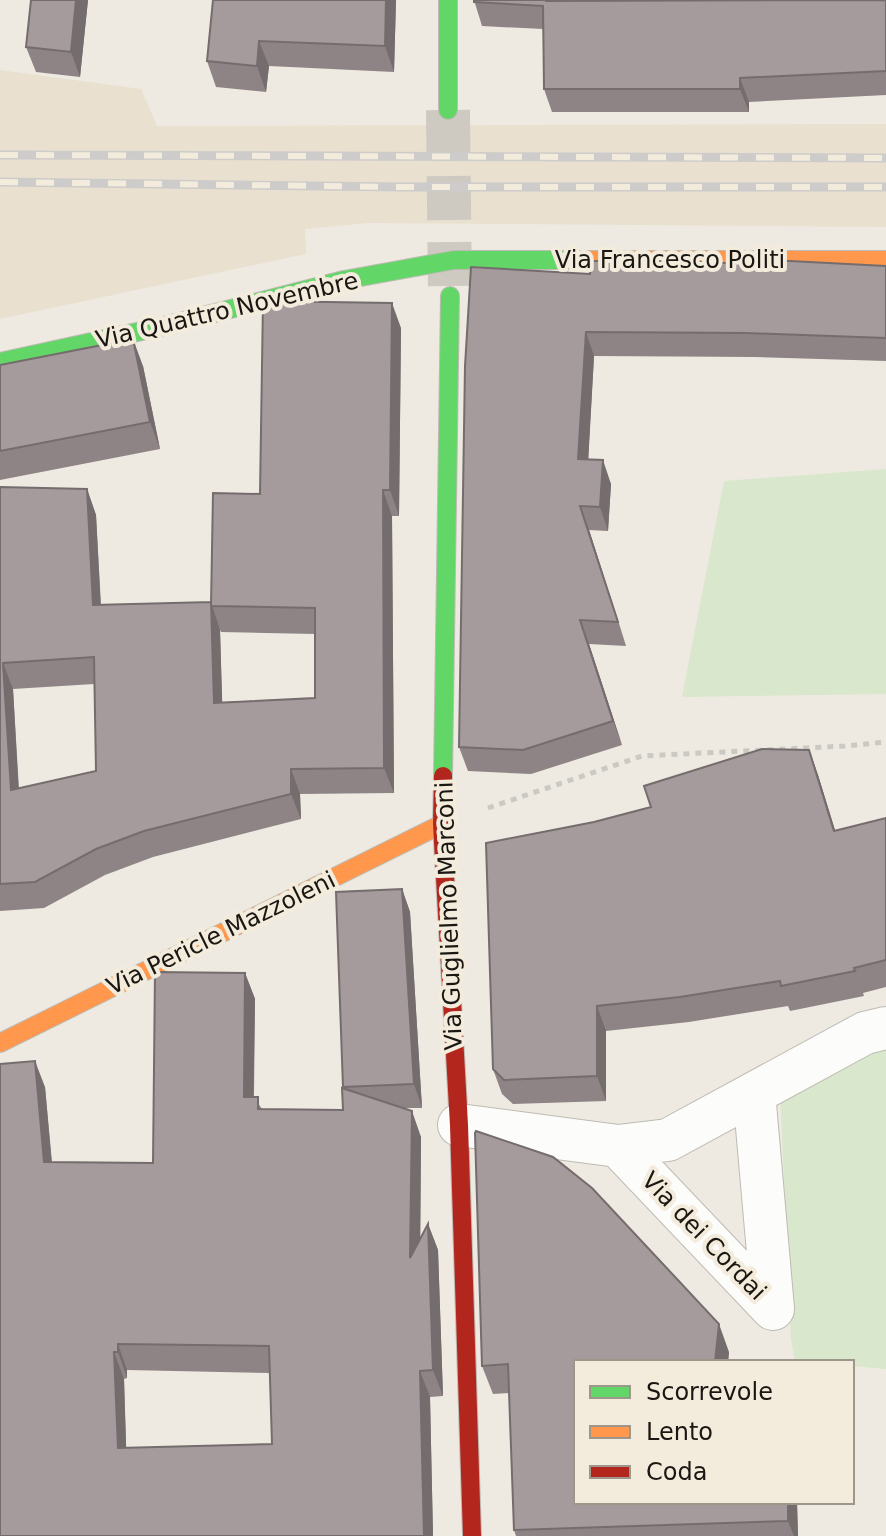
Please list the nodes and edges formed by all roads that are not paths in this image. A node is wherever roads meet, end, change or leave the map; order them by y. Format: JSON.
{"nodes":[{"id":1,"x":448,"y":0,"type":"edge"},
{"id":2,"x":448,"y":110,"type":"tunnel mouth"},
{"id":3,"x":454,"y":260,"type":"joint"},
{"id":4,"x":886,"y":260,"type":"edge"},
{"id":5,"x":450,"y":296,"type":"tunnel mouth"},
{"id":6,"x":0,"y":362,"type":"edge"},
{"id":7,"x":442,"y":824,"type":"junction"},
{"id":8,"x":886,"y":1028,"type":"edge"},
{"id":9,"x":0,"y":1043,"type":"edge"},
{"id":10,"x":754,"y":1093,"type":"junction"},
{"id":11,"x":459,"y":1125,"type":"junction"},
{"id":12,"x":618,"y":1146,"type":"junction"},
{"id":13,"x":472,"y":1536,"type":"edge"}],
"edges":[{"from":1,"to":2,"type":"street"},
{"from":3,"to":4,"type":"street","name":"Via Francesco Politi"},
{"from":3,"to":6,"type":"street","name":"Via Quattro Novembre"},
{"from":5,"to":7,"type":"street","name":"Via Guglielmo Marconi"},
{"from":7,"to":9,"type":"street","name":"Via Pericle Mazzoleni"},
{"from":7,"to":11,"type":"street","name":"Via Guglielmo Marconi"},
{"from":8,"to":10,"type":"street","name":"Via dei Cordai"},
{"from":10,"to":12,"type":"street","name":"Via dei Cordai"},
{"from":10,"to":12,"type":"street","name":"Via dei Cordai"},
{"from":11,"to":12,"type":"street","name":"Via dei Cordai"},
{"from":11,"to":13,"type":"street","name":"Via Guglielmo Marconi"}]}
